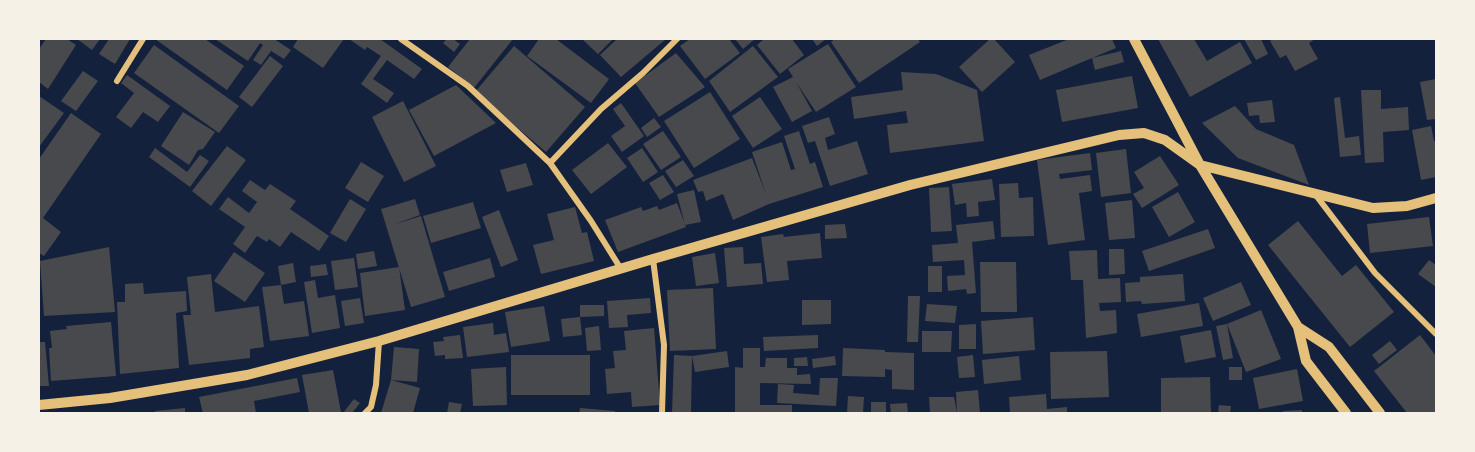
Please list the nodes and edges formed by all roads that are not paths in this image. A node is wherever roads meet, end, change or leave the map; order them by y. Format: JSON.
{"nodes":[{"id":1,"x":143,"y":39,"type":"edge"},
{"id":2,"x":401,"y":39,"type":"edge"},
{"id":3,"x":677,"y":39,"type":"edge"},
{"id":4,"x":1134,"y":39,"type":"edge"},
{"id":5,"x":117,"y":81,"type":"dead end"},
{"id":6,"x":550,"y":163,"type":"junction"},
{"id":7,"x":1200,"y":165,"type":"junction"},
{"id":8,"x":1315,"y":194,"type":"junction"},
{"id":9,"x":1436,"y":198,"type":"edge"},
{"id":10,"x":653,"y":259,"type":"junction"},
{"id":11,"x":621,"y":269,"type":"junction"},
{"id":12,"x":1298,"y":327,"type":"junction"},
{"id":13,"x":1436,"y":334,"type":"edge"},
{"id":14,"x":379,"y":341,"type":"junction"},
{"id":15,"x":39,"y":405,"type":"edge"},
{"id":16,"x":365,"y":413,"type":"edge"},
{"id":17,"x":662,"y":413,"type":"edge"},
{"id":18,"x":1346,"y":413,"type":"edge"},
{"id":19,"x":1380,"y":413,"type":"edge"}],
"edges":[{"from":1,"to":5,"type":"street"},
{"from":2,"to":6,"type":"street"},
{"from":3,"to":6,"type":"street"},
{"from":4,"to":7,"type":"street"},
{"from":6,"to":11,"type":"street"},
{"from":7,"to":8,"type":"street"},
{"from":7,"to":10,"type":"street"},
{"from":7,"to":12,"type":"street"},
{"from":8,"to":9,"type":"street"},
{"from":8,"to":13,"type":"street"},
{"from":10,"to":11,"type":"street"},
{"from":10,"to":17,"type":"street"},
{"from":11,"to":14,"type":"street"},
{"from":12,"to":18,"type":"street"},
{"from":12,"to":19,"type":"street"},
{"from":14,"to":15,"type":"street"},
{"from":14,"to":16,"type":"street"}]}
